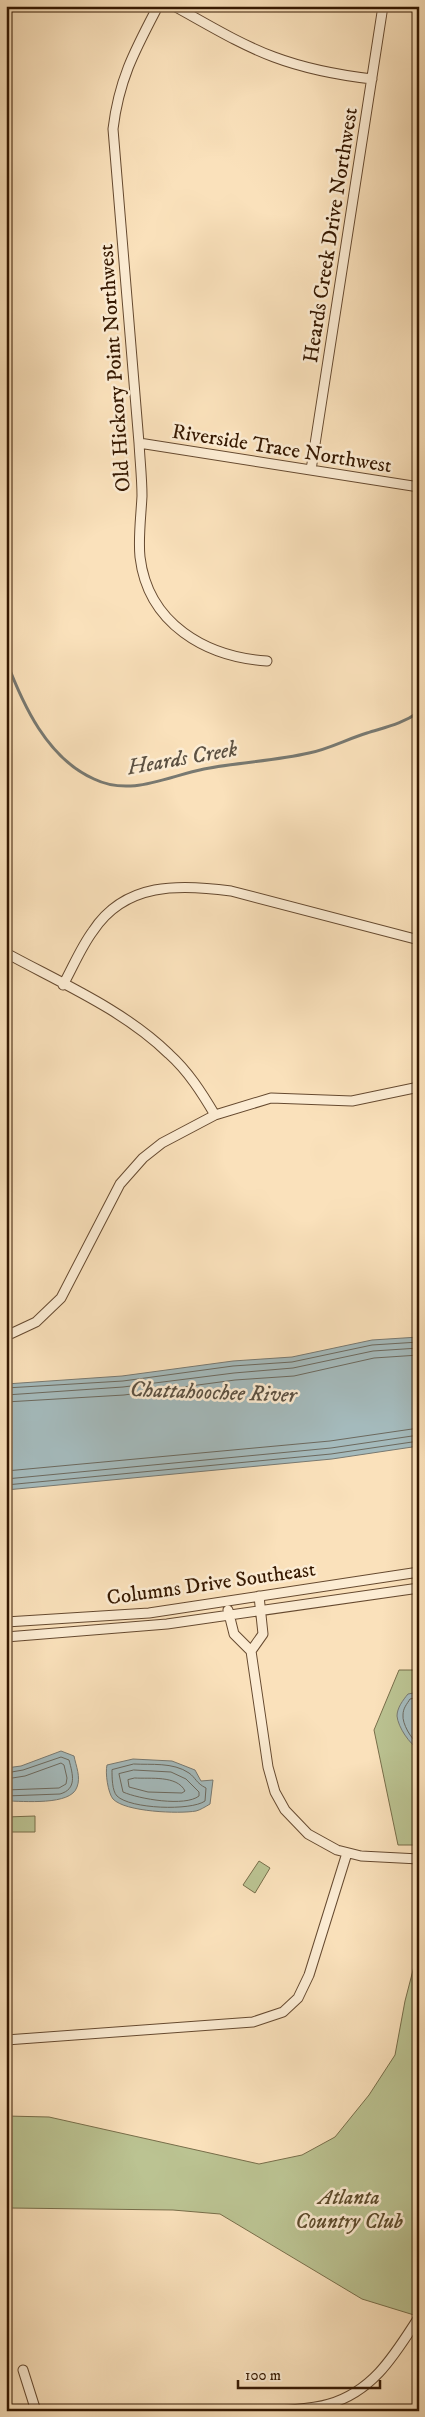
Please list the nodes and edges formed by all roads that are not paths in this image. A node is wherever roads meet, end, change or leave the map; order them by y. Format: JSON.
{"nodes":[{"id":1,"x":158,"y":6,"type":"edge"},
{"id":2,"x":174,"y":6,"type":"edge"},
{"id":3,"x":383,"y":6,"type":"edge"},
{"id":4,"x":372,"y":79,"type":"junction"},
{"id":5,"x":139,"y":443,"type":"junction"},
{"id":6,"x":312,"y":470,"type":"junction"},
{"id":7,"x":419,"y":487,"type":"edge"},
{"id":8,"x":267,"y":661,"type":"dead end"},
{"id":9,"x":419,"y":940,"type":"edge"},
{"id":10,"x":6,"y":953,"type":"edge"},
{"id":11,"x":64,"y":985,"type":"junction"},
{"id":12,"x":419,"y":1087,"type":"edge"},
{"id":13,"x":214,"y":1115,"type":"junction"},
{"id":14,"x":6,"y":1336,"type":"edge"},
{"id":15,"x":419,"y":1572,"type":"edge"},
{"id":16,"x":419,"y":1588,"type":"edge"},
{"id":17,"x":259,"y":1596,"type":"junction"},
{"id":18,"x":226,"y":1601,"type":"junction"},
{"id":19,"x":262,"y":1610,"type":"junction"},
{"id":20,"x":229,"y":1615,"type":"junction"},
{"id":21,"x":6,"y":1622,"type":"edge"},
{"id":22,"x":6,"y":1637,"type":"edge"},
{"id":23,"x":251,"y":1651,"type":"junction"},
{"id":24,"x":347,"y":1853,"type":"junction"},
{"id":25,"x":419,"y":1859,"type":"edge"},
{"id":26,"x":6,"y":2040,"type":"edge"},
{"id":27,"x":419,"y":2317,"type":"edge"},
{"id":28,"x":23,"y":2370,"type":"dead end"},
{"id":29,"x":36,"y":2411,"type":"edge"},
{"id":30,"x":279,"y":2411,"type":"edge"}],
"edges":[{"from":1,"to":5,"type":"street","name":"Old Hickory Point Northwest"},
{"from":2,"to":4,"type":"street"},
{"from":3,"to":4,"type":"street","name":"Heards Creek Drive Northwest"},
{"from":4,"to":6,"type":"street","name":"Heards Creek Drive Northwest"},
{"from":5,"to":6,"type":"street","name":"Riverside Trace Northwest"},
{"from":5,"to":8,"type":"street","name":"Old Hickory Point Northwest"},
{"from":6,"to":7,"type":"street","name":"Riverside Trace Northwest"},
{"from":9,"to":11,"type":"street"},
{"from":10,"to":11,"type":"street"},
{"from":11,"to":13,"type":"street"},
{"from":12,"to":13,"type":"street"},
{"from":13,"to":14,"type":"street"},
{"from":15,"to":17,"type":"street","name":"Columns Drive Southeast"},
{"from":16,"to":19,"type":"street","name":"Columns Drive Southeast"},
{"from":17,"to":18,"type":"street","name":"Columns Drive Southeast"},
{"from":17,"to":19,"type":"street"},
{"from":18,"to":20,"type":"street"},
{"from":18,"to":21,"type":"street","name":"Columns Drive Southeast"},
{"from":19,"to":20,"type":"street","name":"Columns Drive Southeast"},
{"from":19,"to":23,"type":"street"},
{"from":20,"to":22,"type":"street","name":"Columns Drive Southeast"},
{"from":20,"to":23,"type":"street"},
{"from":23,"to":24,"type":"street"},
{"from":24,"to":25,"type":"street"},
{"from":24,"to":26,"type":"street"},
{"from":27,"to":30,"type":"street"},
{"from":28,"to":29,"type":"street"}]}
